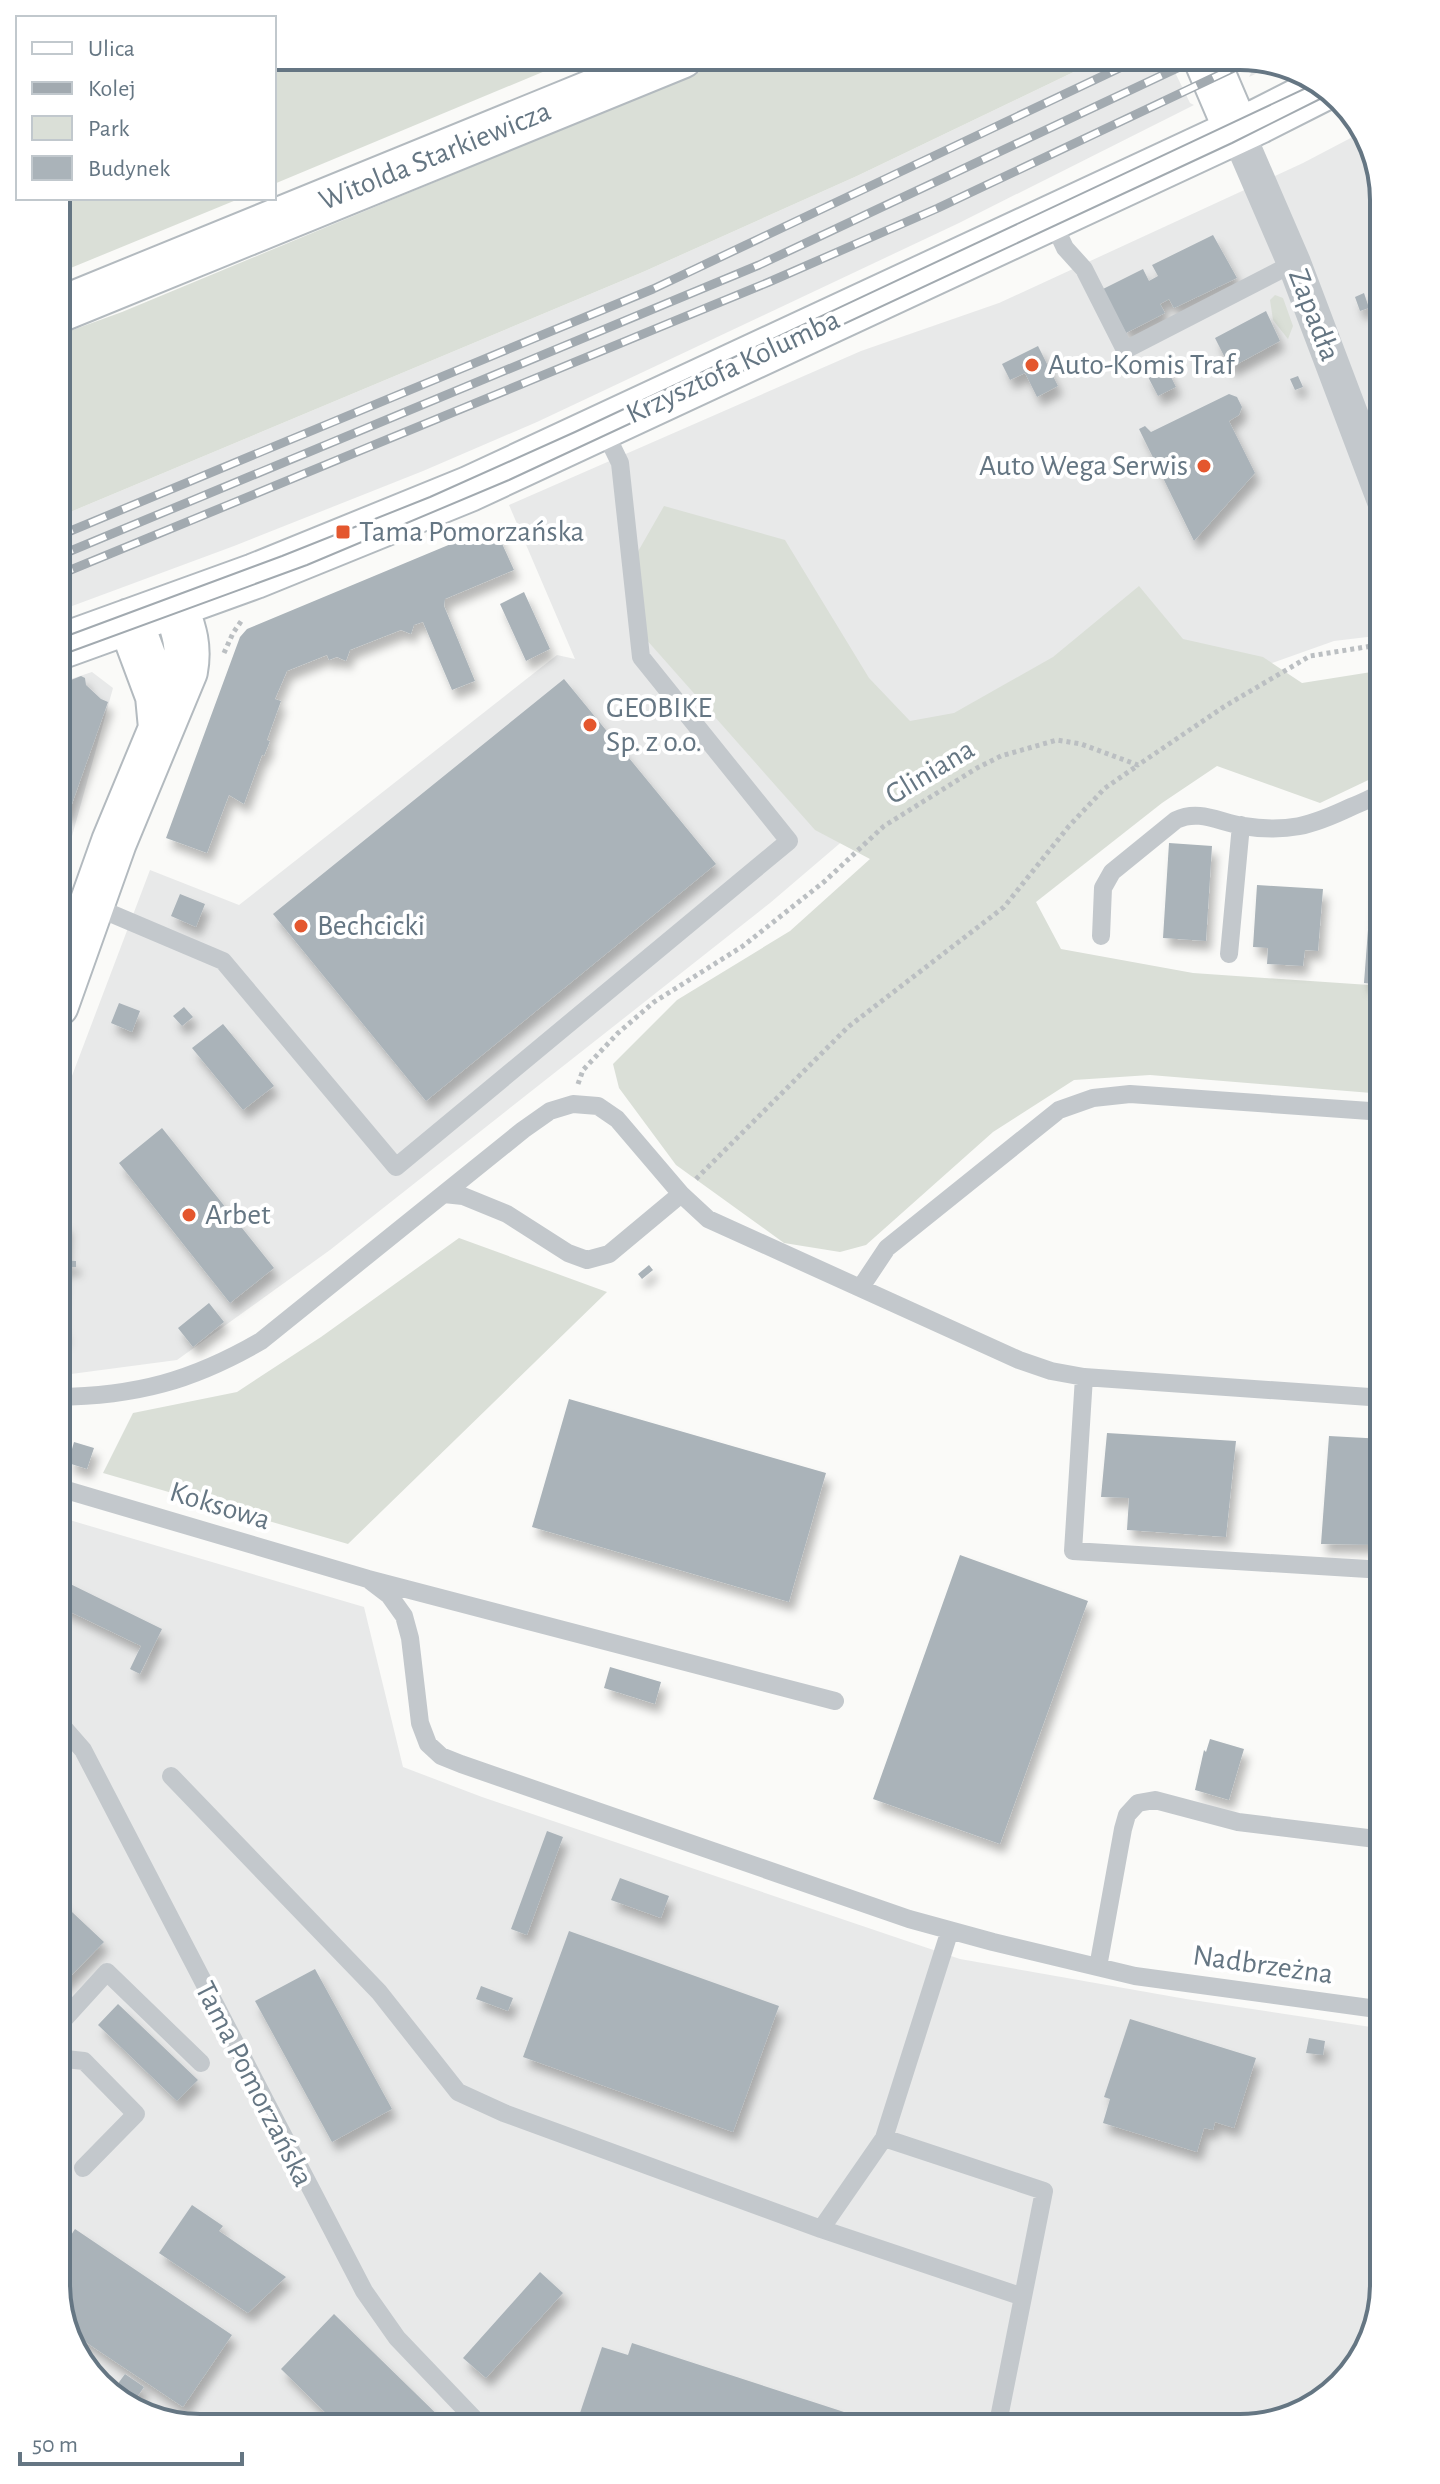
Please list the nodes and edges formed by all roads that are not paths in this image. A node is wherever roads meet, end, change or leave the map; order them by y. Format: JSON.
{"nodes":[{"id":1,"x":647,"y":70,"type":"edge"},
{"id":2,"x":1211,"y":70,"type":"edge"},
{"id":3,"x":1314,"y":93,"type":"edge"},
{"id":4,"x":1237,"y":131,"type":"junction"},
{"id":5,"x":1051,"y":218,"type":"junction"},
{"id":6,"x":1294,"y":263,"type":"junction"},
{"id":7,"x":70,"y":305,"type":"edge"},
{"id":8,"x":603,"y":428,"type":"junction"},
{"id":9,"x":1370,"y":464,"type":"edge"},
{"id":10,"x":175,"y":605,"type":"junction"},
{"id":11,"x":130,"y":621,"type":"junction"},
{"id":12,"x":70,"y":643,"type":"edge"},
{"id":13,"x":161,"y":728,"type":"junction"},
{"id":14,"x":1370,"y":797,"type":"edge"},
{"id":15,"x":1241,"y":825,"type":"junction"},
{"id":16,"x":91,"y":905,"type":"junction"},
{"id":17,"x":1101,"y":936,"type":"dead end"},
{"id":18,"x":1229,"y":954,"type":"dead end"},
{"id":19,"x":70,"y":965,"type":"edge"},
{"id":20,"x":1370,"y":1111,"type":"edge"},
{"id":21,"x":444,"y":1194,"type":"junction"},
{"id":22,"x":681,"y":1194,"type":"junction"},
{"id":23,"x":861,"y":1287,"type":"junction"},
{"id":24,"x":1084,"y":1377,"type":"junction"},
{"id":25,"x":70,"y":1396,"type":"edge"},
{"id":26,"x":1370,"y":1397,"type":"edge"},
{"id":27,"x":70,"y":1491,"type":"edge"},
{"id":28,"x":1370,"y":1569,"type":"edge"},
{"id":29,"x":368,"y":1579,"type":"junction"},
{"id":30,"x":835,"y":1701,"type":"dead end"},
{"id":31,"x":70,"y":1735,"type":"edge"},
{"id":32,"x":171,"y":1776,"type":"dead end"},
{"id":33,"x":1370,"y":1838,"type":"edge"},
{"id":34,"x":950,"y":1930,"type":"junction"},
{"id":35,"x":1098,"y":1967,"type":"junction"},
{"id":36,"x":1370,"y":2008,"type":"edge"},
{"id":37,"x":70,"y":2013,"type":"edge"},
{"id":38,"x":70,"y":2060,"type":"edge"},
{"id":39,"x":201,"y":2063,"type":"dead end"},
{"id":40,"x":884,"y":2138,"type":"junction"},
{"id":41,"x":83,"y":2168,"type":"dead end"},
{"id":42,"x":821,"y":2229,"type":"junction"},
{"id":43,"x":1023,"y":2297,"type":"junction"},
{"id":44,"x":470,"y":2414,"type":"edge"},
{"id":45,"x":1000,"y":2414,"type":"edge"}],
"edges":[{"from":1,"to":7,"type":"street","name":"Witolda Starkiewicza"},
{"from":2,"to":4,"type":"street"},
{"from":3,"to":4,"type":"street","name":"Krzysztofa Kolumba"},
{"from":4,"to":5,"type":"street","name":"Krzysztofa Kolumba"},
{"from":4,"to":6,"type":"street","name":"Zapadła"},
{"from":5,"to":6,"type":"lane"},
{"from":5,"to":8,"type":"street","name":"Krzysztofa Kolumba"},
{"from":6,"to":9,"type":"street","name":"Zapadła"},
{"from":8,"to":10,"type":"street","name":"Krzysztofa Kolumba"},
{"from":8,"to":16,"type":"lane"},
{"from":10,"to":11,"type":"street","name":"Krzysztofa Kolumba"},
{"from":10,"to":13,"type":"street"},
{"from":11,"to":12,"type":"street","name":"Krzysztofa Kolumba"},
{"from":11,"to":13,"type":"street"},
{"from":13,"to":16,"type":"street"},
{"from":14,"to":15,"type":"lane"},
{"from":15,"to":17,"type":"lane"},
{"from":15,"to":18,"type":"lane"},
{"from":16,"to":19,"type":"street"},
{"from":20,"to":23,"type":"lane"},
{"from":21,"to":22,"type":"lane"},
{"from":21,"to":22,"type":"lane"},
{"from":21,"to":25,"type":"lane"},
{"from":22,"to":23,"type":"lane"},
{"from":23,"to":24,"type":"lane"},
{"from":24,"to":26,"type":"lane"},
{"from":24,"to":28,"type":"lane"},
{"from":27,"to":29,"type":"lane","name":"Koksowa"},
{"from":29,"to":30,"type":"lane","name":"Koksowa"},
{"from":29,"to":34,"type":"lane","name":"Nadbrzeżna"},
{"from":31,"to":44,"type":"lane","name":"Tama Pomorzańska"},
{"from":32,"to":42,"type":"lane"},
{"from":33,"to":35,"type":"lane"},
{"from":34,"to":35,"type":"lane","name":"Nadbrzeżna"},
{"from":34,"to":40,"type":"lane"},
{"from":35,"to":36,"type":"lane","name":"Nadbrzeżna"},
{"from":37,"to":39,"type":"lane"},
{"from":38,"to":41,"type":"lane"},
{"from":40,"to":42,"type":"lane"},
{"from":40,"to":43,"type":"lane"},
{"from":42,"to":43,"type":"lane"},
{"from":43,"to":45,"type":"lane"}]}
